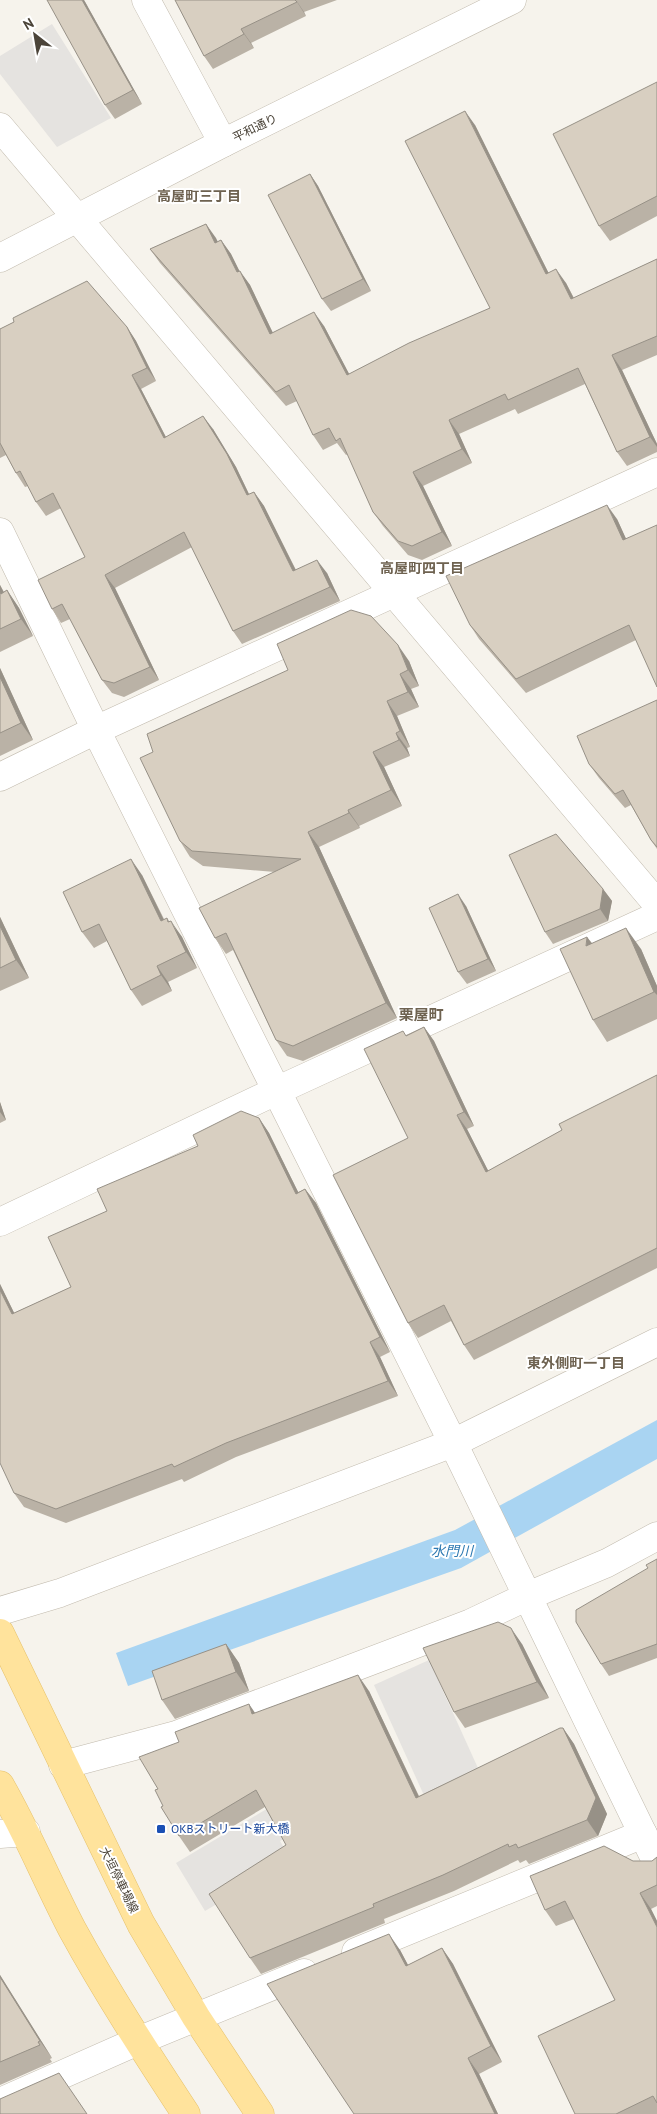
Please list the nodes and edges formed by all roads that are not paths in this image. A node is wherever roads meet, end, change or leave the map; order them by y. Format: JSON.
{"nodes":[{"id":1,"x":146,"y":0,"type":"edge"},
{"id":2,"x":512,"y":0,"type":"edge"},
{"id":3,"x":0,"y":127,"type":"edge"},
{"id":4,"x":223,"y":143,"type":"junction"},
{"id":5,"x":76,"y":219,"type":"junction"},
{"id":6,"x":0,"y":258,"type":"edge"},
{"id":7,"x":657,"y":472,"type":"edge"},
{"id":8,"x":0,"y":532,"type":"edge"},
{"id":9,"x":396,"y":593,"type":"junction"},
{"id":10,"x":96,"y":730,"type":"junction"},
{"id":11,"x":0,"y":777,"type":"edge"},
{"id":12,"x":657,"y":904,"type":"edge"},
{"id":13,"x":657,"y":916,"type":"edge"},
{"id":14,"x":276,"y":1091,"type":"junction"},
{"id":15,"x":0,"y":1222,"type":"edge"},
{"id":16,"x":657,"y":1342,"type":"edge"},
{"id":17,"x":453,"y":1443,"type":"junction"},
{"id":18,"x":657,"y":1536,"type":"edge"},
{"id":19,"x":528,"y":1596,"type":"junction"},
{"id":20,"x":0,"y":1611,"type":"edge"},
{"id":21,"x":0,"y":1633,"type":"edge"},
{"id":22,"x":63,"y":1765,"type":"junction"},
{"id":23,"x":0,"y":1785,"type":"edge"},
{"id":24,"x":13,"y":1833,"type":"edge"},
{"id":25,"x":643,"y":1834,"type":"junction"},
{"id":26,"x":657,"y":1864,"type":"edge"},
{"id":27,"x":196,"y":2017,"type":"junction"},
{"id":28,"x":138,"y":2041,"type":"junction"},
{"id":29,"x":0,"y":2102,"type":"edge"},
{"id":30,"x":186,"y":2114,"type":"edge"},
{"id":31,"x":260,"y":2114,"type":"edge"}],
"edges":[{"from":1,"to":4,"type":"street"},
{"from":2,"to":4,"type":"street","name":"平和通り"},
{"from":3,"to":5,"type":"street"},
{"from":4,"to":5,"type":"street","name":"平和通り"},
{"from":5,"to":6,"type":"street","name":"平和通り"},
{"from":5,"to":9,"type":"street"},
{"from":7,"to":9,"type":"street"},
{"from":8,"to":10,"type":"street"},
{"from":9,"to":10,"type":"street"},
{"from":9,"to":12,"type":"street"},
{"from":10,"to":11,"type":"street"},
{"from":10,"to":14,"type":"street"},
{"from":13,"to":14,"type":"street"},
{"from":14,"to":15,"type":"street"},
{"from":14,"to":17,"type":"street"},
{"from":16,"to":17,"type":"street"},
{"from":17,"to":19,"type":"street"},
{"from":17,"to":20,"type":"street"},
{"from":18,"to":19,"type":"street"},
{"from":19,"to":22,"type":"street"},
{"from":19,"to":25,"type":"street"},
{"from":21,"to":22,"type":"main road","name":"大垣停車場線"},
{"from":22,"to":27,"type":"main road","name":"大垣停車場線"},
{"from":23,"to":24,"type":"main road"},
{"from":24,"to":28,"type":"main road"},
{"from":25,"to":26,"type":"street"},
{"from":25,"to":27,"type":"street"},
{"from":27,"to":28,"type":"street"},
{"from":27,"to":31,"type":"main road","name":"大垣停車場線"},
{"from":28,"to":29,"type":"street"},
{"from":28,"to":30,"type":"main road"}]}
